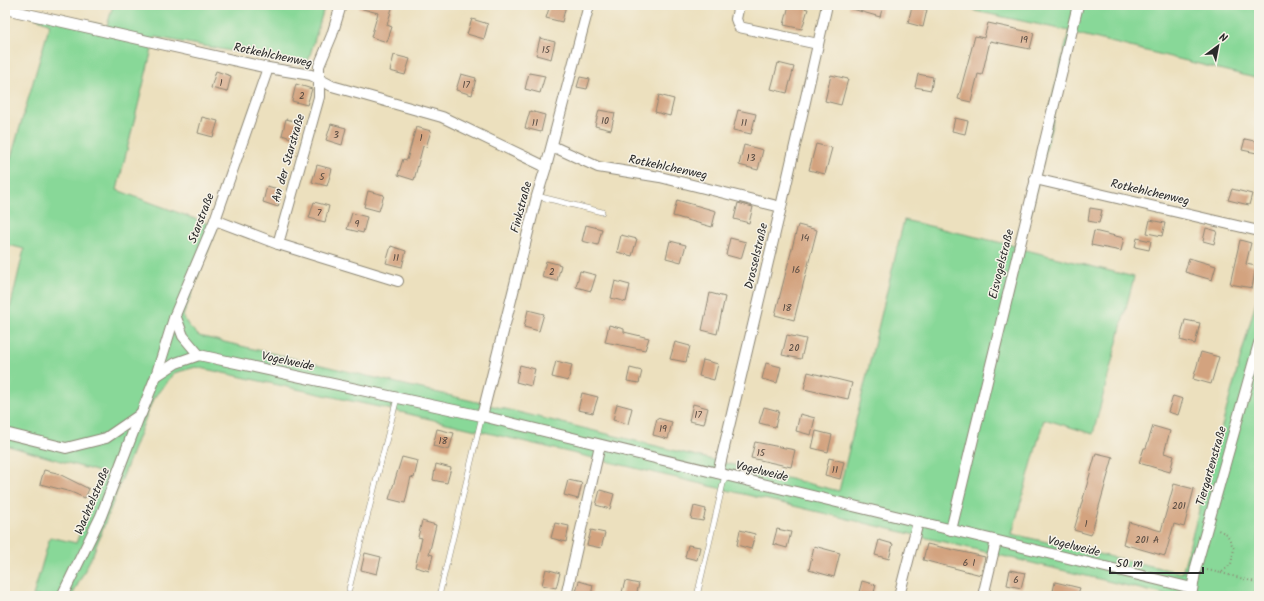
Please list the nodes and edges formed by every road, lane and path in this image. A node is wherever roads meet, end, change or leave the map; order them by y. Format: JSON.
{"nodes":[{"id":1,"x":341,"y":5,"type":"edge"},
{"id":2,"x":589,"y":5,"type":"edge"},
{"id":3,"x":739,"y":5,"type":"edge"},
{"id":4,"x":827,"y":5,"type":"edge"},
{"id":5,"x":1078,"y":5,"type":"edge"},
{"id":6,"x":5,"y":9,"type":"edge"},
{"id":7,"x":818,"y":44,"type":"junction"},
{"id":8,"x":268,"y":68,"type":"junction"},
{"id":9,"x":319,"y":80,"type":"junction"},
{"id":10,"x":552,"y":146,"type":"junction"},
{"id":11,"x":546,"y":167,"type":"junction"},
{"id":12,"x":1036,"y":179,"type":"junction"},
{"id":13,"x":537,"y":196,"type":"junction"},
{"id":14,"x":781,"y":207,"type":"junction"},
{"id":15,"x":602,"y":212,"type":"dead end"},
{"id":16,"x":215,"y":220,"type":"junction"},
{"id":17,"x":1259,"y":231,"type":"edge"},
{"id":18,"x":278,"y":244,"type":"junction"},
{"id":19,"x":398,"y":281,"type":"dead end"},
{"id":20,"x":175,"y":315,"type":"junction"},
{"id":21,"x":1259,"y":343,"type":"edge"},
{"id":22,"x":199,"y":355,"type":"junction"},
{"id":23,"x":156,"y":376,"type":"junction"},
{"id":24,"x":397,"y":398,"type":"junction"},
{"id":25,"x":140,"y":414,"type":"junction"},
{"id":26,"x":482,"y":416,"type":"junction"},
{"id":27,"x":5,"y":433,"type":"edge"},
{"id":28,"x":600,"y":445,"type":"junction"},
{"id":29,"x":721,"y":474,"type":"junction"},
{"id":30,"x":918,"y":522,"type":"junction"},
{"id":31,"x":1208,"y":526,"type":"junction"},
{"id":32,"x":951,"y":530,"type":"junction"},
{"id":33,"x":996,"y":541,"type":"junction"},
{"id":34,"x":1196,"y":567,"type":"junction"},
{"id":35,"x":1221,"y":573,"type":"junction"},
{"id":36,"x":1259,"y":583,"type":"edge"},
{"id":37,"x":349,"y":589,"type":"dead end"},
{"id":38,"x":1192,"y":592,"type":"edge"},
{"id":39,"x":62,"y":596,"type":"edge"},
{"id":40,"x":439,"y":596,"type":"edge"},
{"id":41,"x":566,"y":596,"type":"edge"},
{"id":42,"x":697,"y":596,"type":"edge"},
{"id":43,"x":899,"y":596,"type":"edge"},
{"id":44,"x":983,"y":596,"type":"edge"}],
"edges":[{"from":1,"to":9,"type":"street"},
{"from":2,"to":10,"type":"street","name":"Finkstraße"},
{"from":3,"to":7,"type":"street"},
{"from":4,"to":7,"type":"street","name":"Drosselstraße"},
{"from":5,"to":12,"type":"street","name":"Eisvogelstraße"},
{"from":6,"to":8,"type":"street","name":"Rotkehlchenweg"},
{"from":7,"to":14,"type":"street","name":"Drosselstraße"},
{"from":8,"to":9,"type":"street","name":"Rotkehlchenweg"},
{"from":8,"to":16,"type":"street","name":"Starstraße"},
{"from":9,"to":11,"type":"street","name":"Rotkehlchenweg"},
{"from":9,"to":18,"type":"street","name":"An der Starstraße"},
{"from":10,"to":11,"type":"street","name":"Finkstraße"},
{"from":10,"to":14,"type":"street","name":"Rotkehlchenweg"},
{"from":11,"to":13,"type":"street","name":"Finkstraße"},
{"from":12,"to":17,"type":"street","name":"Rotkehlchenweg"},
{"from":12,"to":32,"type":"street","name":"Eisvogelstraße"},
{"from":13,"to":15,"type":"lane"},
{"from":13,"to":26,"type":"street","name":"Finkstraße"},
{"from":14,"to":29,"type":"street","name":"Drosselstraße"},
{"from":16,"to":18,"type":"street"},
{"from":16,"to":20,"type":"street","name":"Starstraße"},
{"from":18,"to":19,"type":"street"},
{"from":20,"to":22,"type":"street"},
{"from":20,"to":23,"type":"street","name":"Starstraße"},
{"from":21,"to":31,"type":"street","name":"Tiergartenstraße"},
{"from":22,"to":23,"type":"street"},
{"from":22,"to":24,"type":"street","name":"Vogelweide"},
{"from":23,"to":25,"type":"street"},
{"from":24,"to":26,"type":"street","name":"Vogelweide"},
{"from":24,"to":37,"type":"lane"},
{"from":25,"to":27,"type":"street"},
{"from":25,"to":39,"type":"street","name":"Wachtelstraße"},
{"from":26,"to":28,"type":"street","name":"Vogelweide"},
{"from":26,"to":40,"type":"lane"},
{"from":28,"to":29,"type":"street","name":"Vogelweide"},
{"from":28,"to":41,"type":"street"},
{"from":29,"to":30,"type":"street","name":"Vogelweide"},
{"from":29,"to":42,"type":"lane"},
{"from":30,"to":32,"type":"street","name":"Vogelweide"},
{"from":30,"to":43,"type":"street"},
{"from":31,"to":34,"type":"street","name":"Tiergartenstraße"},
{"from":31,"to":35,"type":"path"},
{"from":32,"to":33,"type":"street","name":"Vogelweide"},
{"from":33,"to":38,"type":"street","name":"Vogelweide"},
{"from":33,"to":44,"type":"street"},
{"from":34,"to":35,"type":"path"},
{"from":34,"to":38,"type":"street","name":"Tiergartenstraße"},
{"from":35,"to":36,"type":"path"}]}
